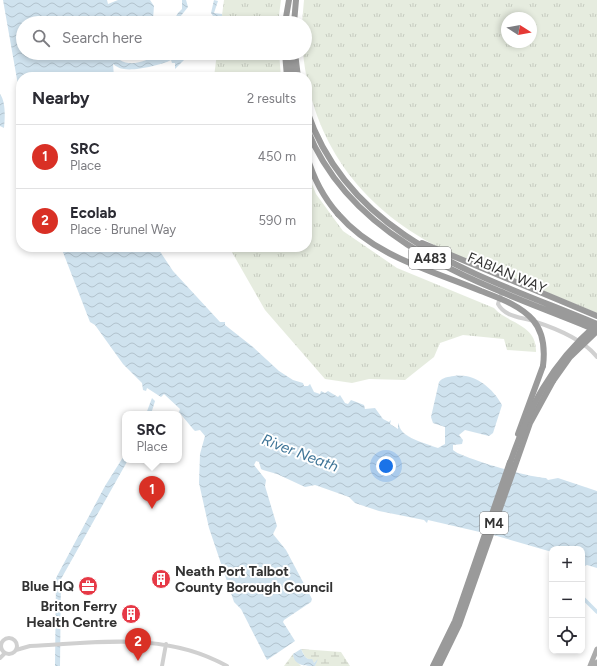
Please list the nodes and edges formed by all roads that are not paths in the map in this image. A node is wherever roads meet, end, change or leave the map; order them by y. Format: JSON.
{"nodes":[{"id":1,"x":290,"y":0,"type":"edge"},
{"id":2,"x":296,"y":0,"type":"edge"},
{"id":3,"x":287,"y":16,"type":"edge"},
{"id":4,"x":289,"y":16,"type":"edge"},
{"id":5,"x":295,"y":16,"type":"edge"},
{"id":6,"x":286,"y":60,"type":"edge"},
{"id":7,"x":290,"y":60,"type":"edge"},
{"id":8,"x":296,"y":60,"type":"edge"},
{"id":9,"x":287,"y":72,"type":"edge"},
{"id":10,"x":291,"y":72,"type":"edge"},
{"id":11,"x":297,"y":72,"type":"edge"},
{"id":12,"x":312,"y":123,"type":"edge"},
{"id":13,"x":312,"y":139,"type":"edge"},
{"id":14,"x":312,"y":171,"type":"edge"},
{"id":15,"x":394,"y":229,"type":"junction"},
{"id":16,"x":502,"y":291,"type":"junction"},
{"id":17,"x":597,"y":316,"type":"edge"},
{"id":18,"x":597,"y":324,"type":"edge"},
{"id":19,"x":597,"y":331,"type":"edge"},
{"id":20,"x":597,"y":357,"type":"edge"},
{"id":21,"x":509,"y":466,"type":"junction"},
{"id":22,"x":14,"y":641,"type":"junction"},
{"id":23,"x":166,"y":644,"type":"junction"},
{"id":24,"x":30,"y":646,"type":"junction"},
{"id":25,"x":597,"y":648,"type":"edge"},
{"id":26,"x":0,"y":649,"type":"edge"},
{"id":27,"x":16,"y":650,"type":"junction"},
{"id":28,"x":5,"y":654,"type":"junction"},
{"id":29,"x":0,"y":658,"type":"edge"},
{"id":30,"x":597,"y":662,"type":"edge"},
{"id":31,"x":162,"y":666,"type":"edge"},
{"id":32,"x":227,"y":666,"type":"edge"},
{"id":33,"x":433,"y":666,"type":"edge"},
{"id":34,"x":439,"y":666,"type":"edge"},
{"id":35,"x":590,"y":666,"type":"edge"},
{"id":36,"x":595,"y":666,"type":"edge"}],
"edges":[{"from":1,"to":3,"type":"highway"},
{"from":1,"to":4,"type":"highway"},
{"from":2,"to":5,"type":"highway"},
{"from":6,"to":9,"type":"highway"},
{"from":7,"to":10,"type":"highway"},
{"from":8,"to":11,"type":"highway"},
{"from":12,"to":15,"type":"highway","name":"FABIAN WAY","number":"A483"},
{"from":13,"to":16,"type":"highway","name":"FABIAN WAY","number":"A483"},
{"from":14,"to":21,"type":"highway","number":"M4","bridge":true},
{"from":15,"to":17,"type":"highway"},
{"from":15,"to":18,"type":"highway","name":"FABIAN WAY","number":"A483"},
{"from":16,"to":19,"type":"highway","name":"FABIAN WAY","number":"A483"},
{"from":16,"to":20,"type":"street"},
{"from":18,"to":21,"type":"highway","number":"M4","bridge":true},
{"from":19,"to":34,"type":"highway","number":"M4","bridge":true},
{"from":21,"to":33,"type":"highway","number":"M4"},
{"from":22,"to":24,"type":"street"},
{"from":22,"to":26,"type":"street"},
{"from":22,"to":27,"type":"street"},
{"from":23,"to":24,"type":"street"},
{"from":23,"to":31,"type":"street"},
{"from":23,"to":32,"type":"street"},
{"from":24,"to":27,"type":"street"},
{"from":25,"to":35,"type":"main road"},
{"from":26,"to":28,"type":"street"},
{"from":27,"to":28,"type":"street"},
{"from":28,"to":29,"type":"street"},
{"from":30,"to":36,"type":"main road"}]}
